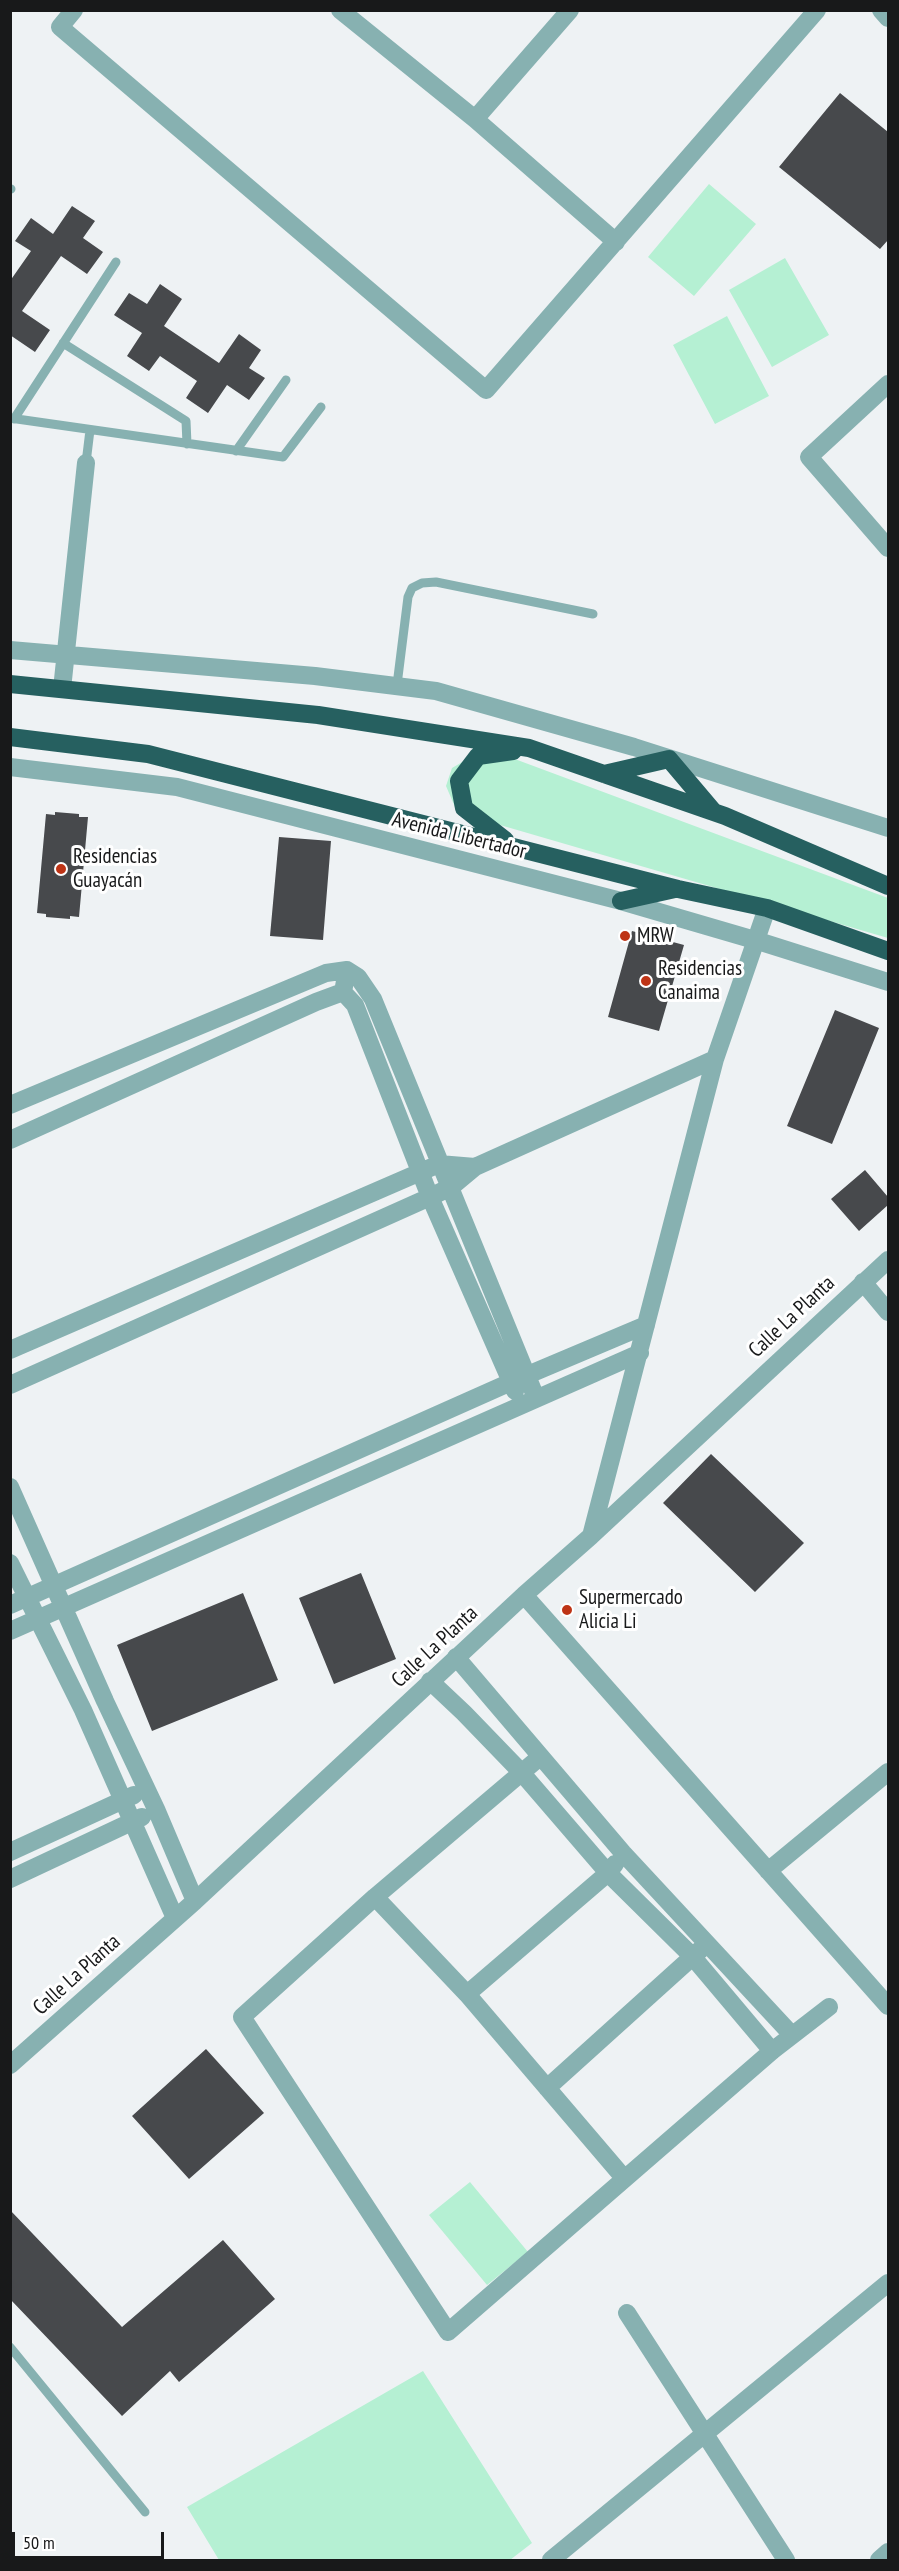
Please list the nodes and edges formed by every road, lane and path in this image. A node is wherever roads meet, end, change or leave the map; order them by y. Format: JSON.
{"nodes":[{"id":1,"x":74,"y":10,"type":"edge"},
{"id":2,"x":340,"y":10,"type":"edge"},
{"id":3,"x":570,"y":10,"type":"edge"},
{"id":4,"x":817,"y":10,"type":"edge"},
{"id":5,"x":881,"y":10,"type":"edge"},
{"id":6,"x":888,"y":18,"type":"edge"},
{"id":7,"x":475,"y":119,"type":"junction"},
{"id":8,"x":616,"y":242,"type":"junction"},
{"id":9,"x":116,"y":261,"type":"dead end"},
{"id":10,"x":63,"y":343,"type":"junction"},
{"id":11,"x":286,"y":380,"type":"dead end"},
{"id":12,"x":888,"y":384,"type":"edge"},
{"id":13,"x":321,"y":406,"type":"dead end"},
{"id":14,"x":12,"y":419,"type":"edge"},
{"id":15,"x":90,"y":430,"type":"junction"},
{"id":16,"x":187,"y":444,"type":"junction"},
{"id":17,"x":236,"y":451,"type":"junction"},
{"id":18,"x":86,"y":464,"type":"joint"},
{"id":19,"x":888,"y":548,"type":"edge"},
{"id":20,"x":593,"y":614,"type":"dead end"},
{"id":21,"x":10,"y":650,"type":"edge"},
{"id":22,"x":65,"y":656,"type":"junction"},
{"id":23,"x":10,"y":684,"type":"edge"},
{"id":24,"x":397,"y":685,"type":"junction"},
{"id":25,"x":62,"y":688,"type":"junction"},
{"id":26,"x":10,"y":737,"type":"edge"},
{"id":27,"x":529,"y":748,"type":"junction"},
{"id":28,"x":669,"y":759,"type":"junction"},
{"id":29,"x":10,"y":767,"type":"edge"},
{"id":30,"x":604,"y":774,"type":"junction"},
{"id":31,"x":714,"y":812,"type":"junction"},
{"id":32,"x":888,"y":828,"type":"edge"},
{"id":33,"x":512,"y":845,"type":"junction"},
{"id":34,"x":888,"y":886,"type":"edge"},
{"id":35,"x":678,"y":889,"type":"junction"},
{"id":36,"x":621,"y":901,"type":"junction"},
{"id":37,"x":767,"y":908,"type":"junction"},
{"id":38,"x":758,"y":941,"type":"junction"},
{"id":39,"x":888,"y":951,"type":"edge"},
{"id":40,"x":347,"y":970,"type":"junction"},
{"id":41,"x":888,"y":982,"type":"edge"},
{"id":42,"x":343,"y":992,"type":"junction"},
{"id":43,"x":715,"y":1059,"type":"junction"},
{"id":44,"x":63,"y":1083,"type":"junction"},
{"id":45,"x":10,"y":1106,"type":"edge"},
{"id":46,"x":78,"y":1110,"type":"junction"},
{"id":47,"x":10,"y":1140,"type":"edge"},
{"id":48,"x":439,"y":1164,"type":"junction"},
{"id":49,"x":475,"y":1167,"type":"junction"},
{"id":50,"x":421,"y":1172,"type":"junction"},
{"id":51,"x":451,"y":1187,"type":"junction"},
{"id":52,"x":430,"y":1197,"type":"junction"},
{"id":53,"x":888,"y":1260,"type":"edge"},
{"id":54,"x":863,"y":1282,"type":"junction"},
{"id":55,"x":888,"y":1312,"type":"edge"},
{"id":56,"x":646,"y":1325,"type":"junction"},
{"id":57,"x":10,"y":1350,"type":"edge"},
{"id":58,"x":640,"y":1353,"type":"junction"},
{"id":59,"x":519,"y":1379,"type":"junction"},
{"id":60,"x":10,"y":1385,"type":"edge"},
{"id":61,"x":528,"y":1402,"type":"junction"},
{"id":62,"x":10,"y":1487,"type":"edge"},
{"id":63,"x":591,"y":1536,"type":"junction"},
{"id":64,"x":10,"y":1563,"type":"edge"},
{"id":65,"x":55,"y":1586,"type":"junction"},
{"id":66,"x":524,"y":1594,"type":"junction"},
{"id":67,"x":19,"y":1602,"type":"edge"},
{"id":68,"x":63,"y":1608,"type":"junction"},
{"id":69,"x":38,"y":1619,"type":"junction"},
{"id":70,"x":10,"y":1631,"type":"edge"},
{"id":71,"x":456,"y":1658,"type":"junction"},
{"id":72,"x":430,"y":1681,"type":"junction"},
{"id":73,"x":540,"y":1757,"type":"junction"},
{"id":74,"x":521,"y":1772,"type":"junction"},
{"id":75,"x":888,"y":1772,"type":"edge"},
{"id":76,"x":146,"y":1788,"type":"junction"},
{"id":77,"x":124,"y":1800,"type":"junction"},
{"id":78,"x":156,"y":1809,"type":"junction"},
{"id":79,"x":134,"y":1822,"type":"junction"},
{"id":80,"x":10,"y":1852,"type":"edge"},
{"id":81,"x":623,"y":1853,"type":"junction"},
{"id":82,"x":768,"y":1871,"type":"junction"},
{"id":83,"x":608,"y":1873,"type":"junction"},
{"id":84,"x":10,"y":1879,"type":"edge"},
{"id":85,"x":375,"y":1897,"type":"junction"},
{"id":86,"x":195,"y":1901,"type":"junction"},
{"id":87,"x":176,"y":1918,"type":"junction"},
{"id":88,"x":709,"y":1944,"type":"junction"},
{"id":89,"x":692,"y":1956,"type":"junction"},
{"id":90,"x":467,"y":1994,"type":"junction"},
{"id":91,"x":888,"y":2006,"type":"edge"},
{"id":92,"x":829,"y":2007,"type":"dead end"},
{"id":93,"x":792,"y":2035,"type":"junction"},
{"id":94,"x":772,"y":2051,"type":"junction"},
{"id":95,"x":10,"y":2065,"type":"edge"},
{"id":96,"x":547,"y":2088,"type":"junction"},
{"id":97,"x":624,"y":2178,"type":"junction"},
{"id":98,"x":888,"y":2283,"type":"edge"},
{"id":99,"x":627,"y":2313,"type":"dead end"},
{"id":100,"x":10,"y":2347,"type":"edge"},
{"id":101,"x":706,"y":2434,"type":"junction"},
{"id":102,"x":145,"y":2512,"type":"dead end"},
{"id":103,"x":888,"y":2552,"type":"edge"},
{"id":104,"x":551,"y":2560,"type":"edge"},
{"id":105,"x":786,"y":2560,"type":"edge"},
{"id":106,"x":879,"y":2560,"type":"edge"}],
"edges":[{"from":1,"to":8,"type":"street"},
{"from":2,"to":7,"type":"street"},
{"from":3,"to":7,"type":"street"},
{"from":4,"to":8,"type":"street"},
{"from":5,"to":6,"type":"street"},
{"from":7,"to":8,"type":"street"},
{"from":9,"to":10,"type":"lane"},
{"from":10,"to":14,"type":"lane"},
{"from":10,"to":16,"type":"lane"},
{"from":11,"to":17,"type":"lane"},
{"from":12,"to":19,"type":"street"},
{"from":13,"to":17,"type":"lane"},
{"from":14,"to":15,"type":"lane"},
{"from":15,"to":16,"type":"lane"},
{"from":15,"to":18,"type":"lane"},
{"from":16,"to":17,"type":"lane"},
{"from":18,"to":22,"type":"street"},
{"from":20,"to":24,"type":"lane"},
{"from":21,"to":22,"type":"street"},
{"from":22,"to":24,"type":"street"},
{"from":22,"to":25,"type":"street"},
{"from":23,"to":25,"type":"highway"},
{"from":24,"to":28,"type":"street"},
{"from":25,"to":27,"type":"highway"},
{"from":26,"to":33,"type":"highway","name":"Avenida Libertador"},
{"from":27,"to":30,"type":"highway"},
{"from":27,"to":33,"type":"highway"},
{"from":28,"to":30,"type":"highway"},
{"from":28,"to":31,"type":"highway"},
{"from":28,"to":32,"type":"street"},
{"from":29,"to":36,"type":"street","name":"Avenida Libertador"},
{"from":30,"to":31,"type":"highway"},
{"from":31,"to":34,"type":"highway"},
{"from":33,"to":35,"type":"highway","name":"Avenida Libertador"},
{"from":35,"to":36,"type":"highway"},
{"from":35,"to":37,"type":"highway","name":"Avenida Libertador"},
{"from":36,"to":38,"type":"street","name":"Avenida Libertador"},
{"from":37,"to":38,"type":"street"},
{"from":37,"to":39,"type":"highway","name":"Avenida Libertador"},
{"from":38,"to":41,"type":"street","name":"Avenida Libertador"},
{"from":38,"to":43,"type":"street"},
{"from":40,"to":42,"type":"street"},
{"from":40,"to":44,"type":"street"},
{"from":40,"to":48,"type":"street"},
{"from":42,"to":46,"type":"street"},
{"from":42,"to":50,"type":"street"},
{"from":43,"to":49,"type":"street"},
{"from":43,"to":56,"type":"street"},
{"from":44,"to":45,"type":"street"},
{"from":44,"to":46,"type":"street"},
{"from":46,"to":47,"type":"street"},
{"from":48,"to":49,"type":"street"},
{"from":48,"to":50,"type":"street"},
{"from":48,"to":51,"type":"street"},
{"from":49,"to":51,"type":"street"},
{"from":50,"to":52,"type":"street"},
{"from":50,"to":57,"type":"street"},
{"from":51,"to":52,"type":"street"},
{"from":51,"to":59,"type":"street"},
{"from":52,"to":59,"type":"street"},
{"from":52,"to":60,"type":"street"},
{"from":53,"to":54,"type":"street","name":"Calle La Planta"},
{"from":54,"to":55,"type":"street"},
{"from":54,"to":63,"type":"street","name":"Calle La Planta"},
{"from":56,"to":58,"type":"street"},
{"from":56,"to":59,"type":"street"},
{"from":58,"to":61,"type":"street"},
{"from":58,"to":63,"type":"street"},
{"from":59,"to":61,"type":"street"},
{"from":59,"to":65,"type":"street"},
{"from":61,"to":68,"type":"street"},
{"from":62,"to":65,"type":"street"},
{"from":63,"to":66,"type":"street","name":"Calle La Planta"},
{"from":64,"to":67,"type":"street"},
{"from":65,"to":67,"type":"street"},
{"from":65,"to":68,"type":"street"},
{"from":66,"to":71,"type":"street","name":"Calle La Planta"},
{"from":66,"to":82,"type":"street"},
{"from":67,"to":69,"type":"street"},
{"from":68,"to":69,"type":"street"},
{"from":68,"to":76,"type":"street"},
{"from":69,"to":70,"type":"street"},
{"from":69,"to":77,"type":"street"},
{"from":71,"to":72,"type":"street","name":"Calle La Planta"},
{"from":71,"to":73,"type":"street"},
{"from":72,"to":74,"type":"street"},
{"from":72,"to":86,"type":"street","name":"Calle La Planta"},
{"from":73,"to":74,"type":"street"},
{"from":73,"to":81,"type":"street"},
{"from":74,"to":83,"type":"street"},
{"from":74,"to":85,"type":"street"},
{"from":75,"to":82,"type":"street"},
{"from":76,"to":77,"type":"street"},
{"from":76,"to":78,"type":"street"},
{"from":77,"to":79,"type":"street"},
{"from":77,"to":80,"type":"street"},
{"from":78,"to":79,"type":"street"},
{"from":78,"to":86,"type":"street"},
{"from":79,"to":84,"type":"street"},
{"from":79,"to":87,"type":"street"},
{"from":81,"to":83,"type":"street"},
{"from":81,"to":88,"type":"street"},
{"from":82,"to":91,"type":"street"},
{"from":83,"to":89,"type":"street"},
{"from":83,"to":90,"type":"street"},
{"from":85,"to":90,"type":"street"},
{"from":85,"to":97,"type":"street"},
{"from":86,"to":87,"type":"street","name":"Calle La Planta"},
{"from":87,"to":95,"type":"street","name":"Calle La Planta"},
{"from":88,"to":89,"type":"street"},
{"from":88,"to":93,"type":"street"},
{"from":89,"to":94,"type":"street"},
{"from":89,"to":96,"type":"street"},
{"from":90,"to":96,"type":"street"},
{"from":92,"to":93,"type":"street"},
{"from":93,"to":94,"type":"street"},
{"from":94,"to":97,"type":"street"},
{"from":96,"to":97,"type":"street"},
{"from":98,"to":101,"type":"street"},
{"from":99,"to":101,"type":"street"},
{"from":100,"to":102,"type":"lane"},
{"from":101,"to":104,"type":"street"},
{"from":101,"to":105,"type":"street"},
{"from":103,"to":106,"type":"street"}]}
